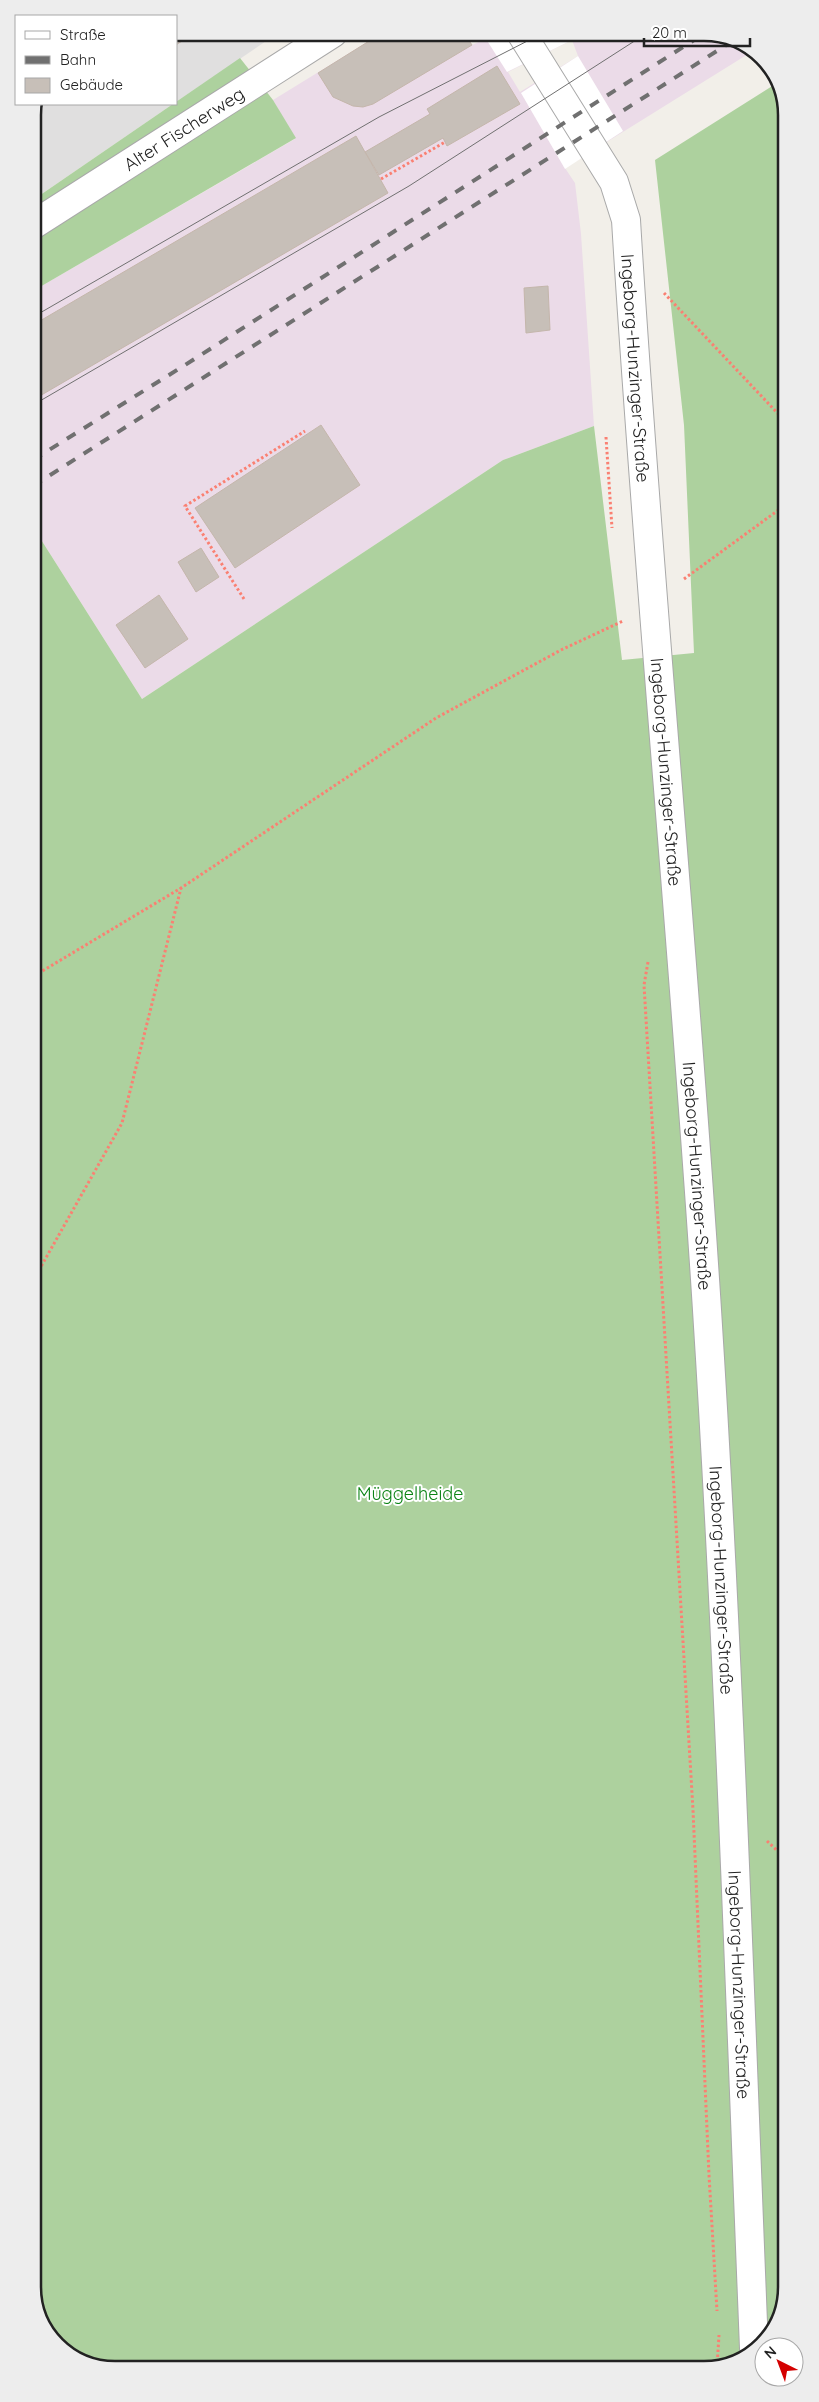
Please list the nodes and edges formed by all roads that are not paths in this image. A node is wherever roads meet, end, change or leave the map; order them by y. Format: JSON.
{"nodes":[{"id":1,"x":320,"y":41,"type":"edge"},
{"id":2,"x":526,"y":41,"type":"edge"},
{"id":3,"x":41,"y":220,"type":"edge"},
{"id":4,"x":754,"y":2341,"type":"edge"}],
"edges":[{"from":1,"to":3,"type":"street","name":"Alter Fischerweg"},
{"from":2,"to":4,"type":"street","name":"Ingeborg-Hunzinger-Straße"}]}
